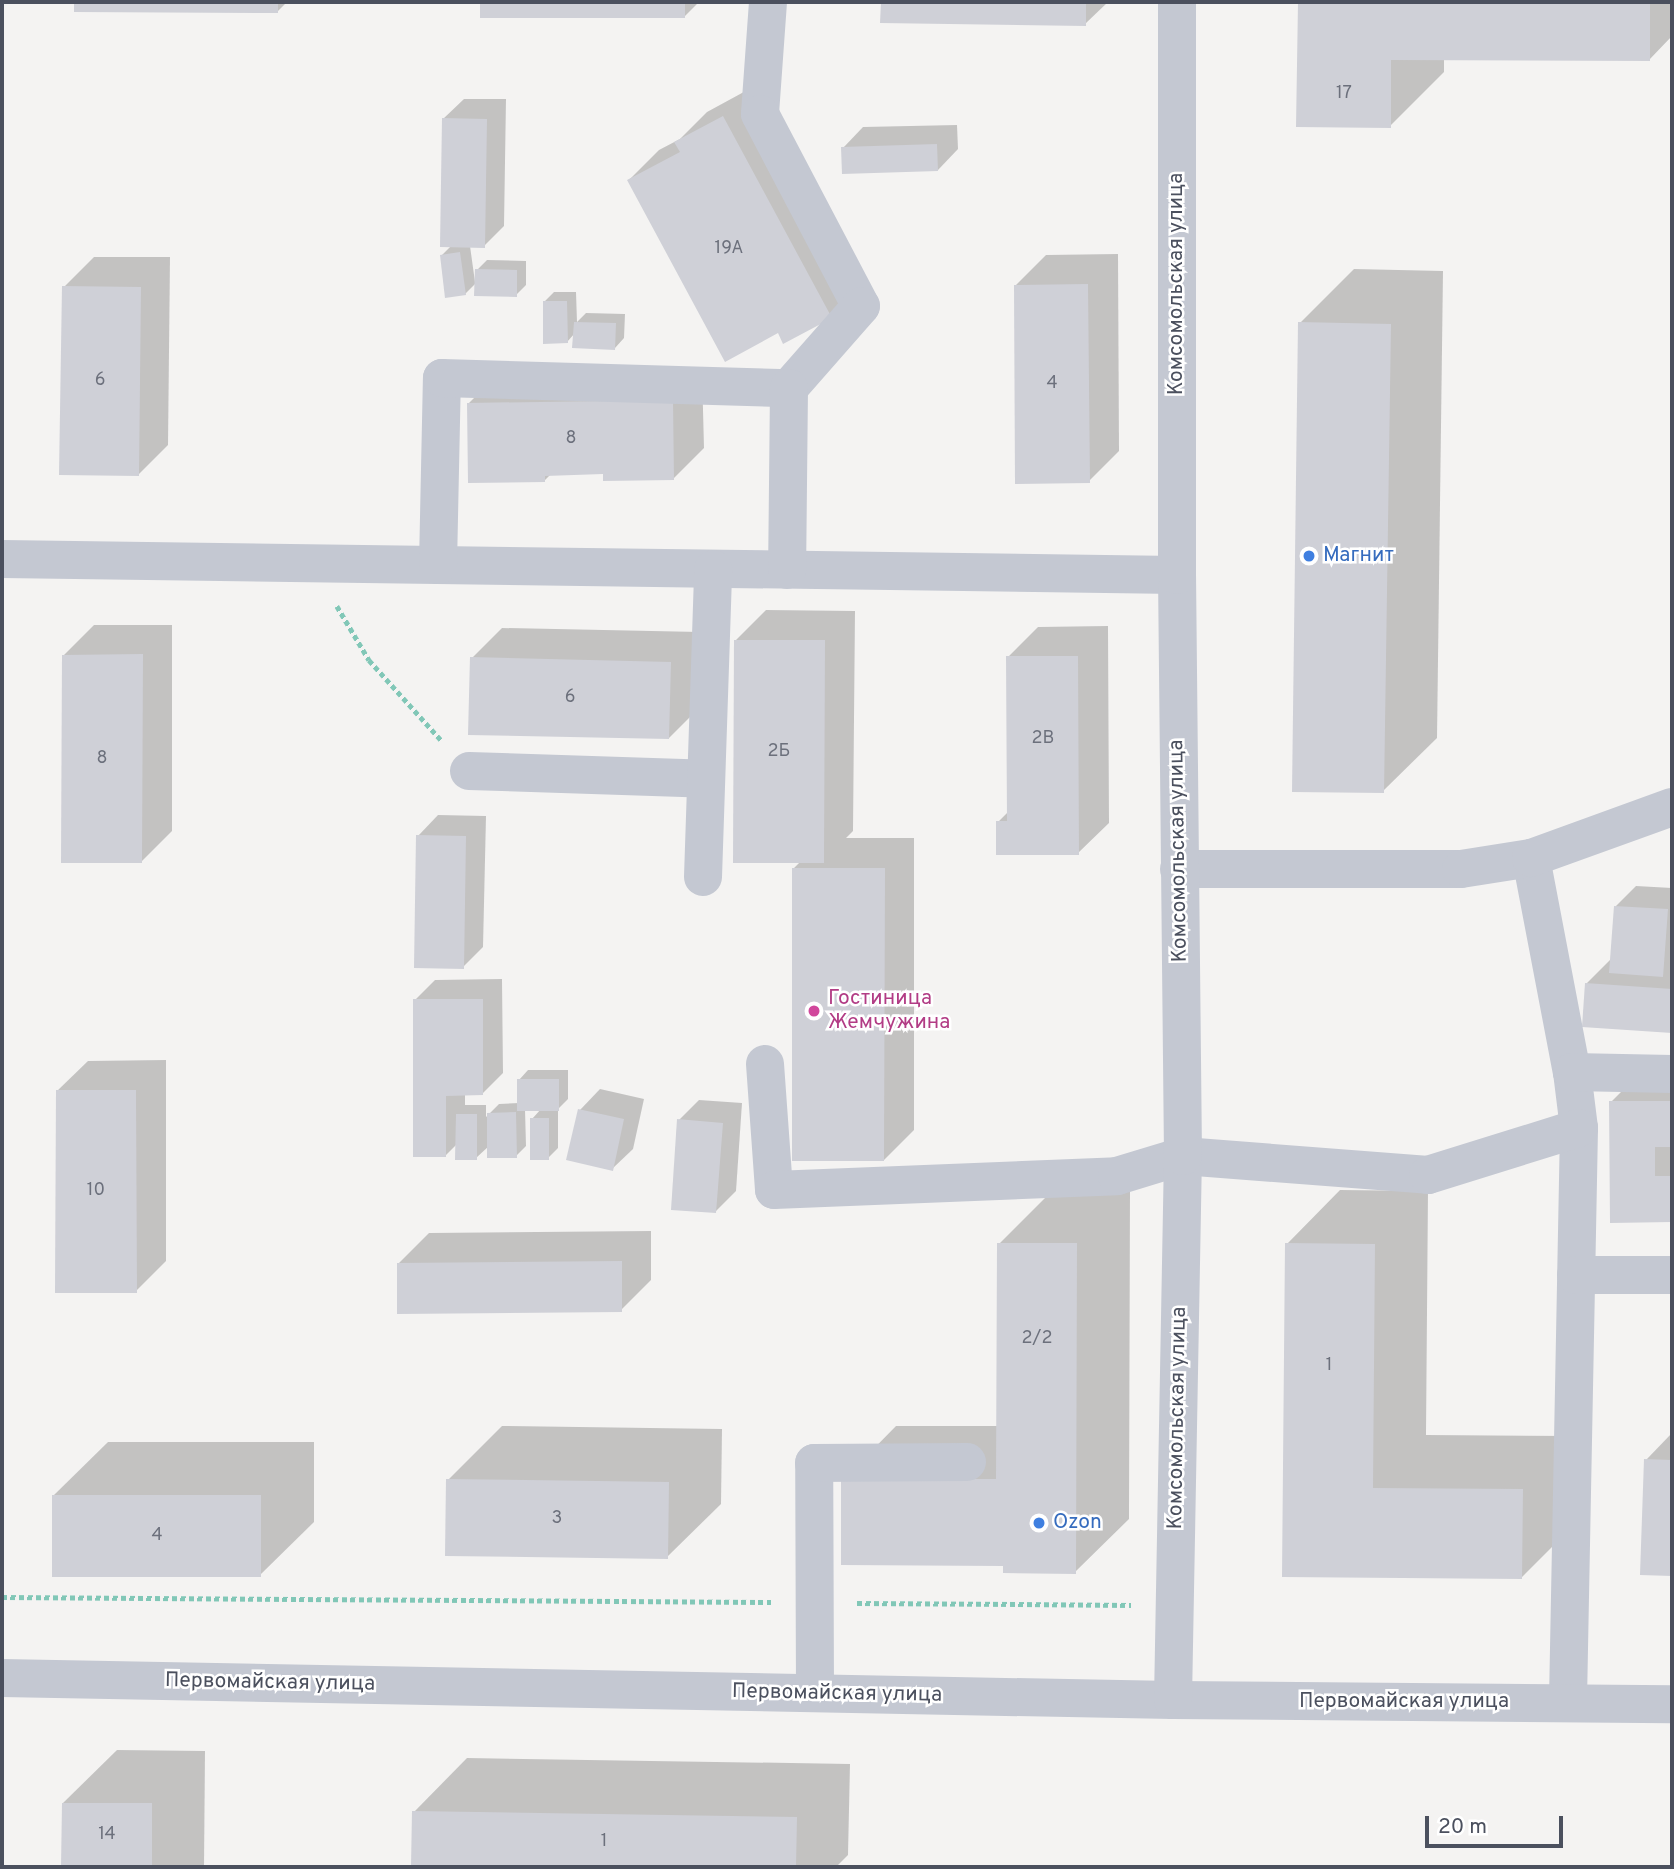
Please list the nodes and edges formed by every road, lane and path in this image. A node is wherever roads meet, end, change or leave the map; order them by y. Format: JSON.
{"nodes":[{"id":1,"x":768,"y":2,"type":"edge"},
{"id":2,"x":1177,"y":2,"type":"edge"},
{"id":3,"x":789,"y":388,"type":"junction"},
{"id":4,"x":2,"y":559,"type":"edge"},
{"id":5,"x":305,"y":564,"type":"junction"},
{"id":6,"x":438,"y":565,"type":"junction"},
{"id":7,"x":712,"y":569,"type":"junction"},
{"id":8,"x":787,"y":570,"type":"junction"},
{"id":9,"x":1177,"y":575,"type":"junction"},
{"id":10,"x":469,"y":771,"type":"joint"},
{"id":11,"x":706,"y":779,"type":"junction"},
{"id":12,"x":1672,"y":807,"type":"edge"},
{"id":13,"x":1531,"y":858,"type":"junction"},
{"id":14,"x":1179,"y":869,"type":"junction"},
{"id":15,"x":703,"y":877,"type":"dead end"},
{"id":16,"x":765,"y":1064,"type":"dead end"},
{"id":17,"x":1572,"y":1072,"type":"junction"},
{"id":18,"x":1672,"y":1074,"type":"edge"},
{"id":19,"x":1579,"y":1128,"type":"junction"},
{"id":20,"x":1183,"y":1156,"type":"junction"},
{"id":21,"x":1576,"y":1275,"type":"junction"},
{"id":22,"x":1672,"y":1275,"type":"edge"},
{"id":23,"x":967,"y":1462,"type":"dead end"},
{"id":24,"x":2,"y":1597,"type":"edge"},
{"id":25,"x":815,"y":1602,"type":"junction"},
{"id":26,"x":1174,"y":1605,"type":"junction"},
{"id":27,"x":2,"y":1678,"type":"edge"},
{"id":28,"x":815,"y":1693,"type":"junction"},
{"id":29,"x":1173,"y":1700,"type":"junction"},
{"id":30,"x":1568,"y":1703,"type":"junction"},
{"id":31,"x":1672,"y":1703,"type":"edge"}],
"edges":[{"from":1,"to":3,"type":"street"},
{"from":2,"to":9,"type":"street","name":"Комсомольская улица"},
{"from":3,"to":6,"type":"street"},
{"from":3,"to":8,"type":"street"},
{"from":4,"to":5,"type":"street"},
{"from":5,"to":6,"type":"street"},
{"from":5,"to":10,"type":"path"},
{"from":6,"to":7,"type":"street"},
{"from":7,"to":8,"type":"street"},
{"from":7,"to":11,"type":"street"},
{"from":8,"to":9,"type":"street"},
{"from":9,"to":14,"type":"street","name":"Комсомольская улица"},
{"from":10,"to":11,"type":"street"},
{"from":11,"to":15,"type":"street"},
{"from":12,"to":13,"type":"street"},
{"from":13,"to":14,"type":"street"},
{"from":13,"to":17,"type":"street"},
{"from":14,"to":20,"type":"street","name":"Комсомольская улица"},
{"from":16,"to":20,"type":"street"},
{"from":17,"to":18,"type":"street"},
{"from":17,"to":19,"type":"street"},
{"from":19,"to":20,"type":"street"},
{"from":19,"to":21,"type":"street"},
{"from":20,"to":26,"type":"street","name":"Комсомольская улица"},
{"from":21,"to":22,"type":"street"},
{"from":21,"to":30,"type":"street"},
{"from":23,"to":25,"type":"street"},
{"from":24,"to":25,"type":"path"},
{"from":25,"to":26,"type":"path"},
{"from":25,"to":28,"type":"street"},
{"from":26,"to":29,"type":"street","name":"Комсомольская улица"},
{"from":27,"to":28,"type":"street","name":"Первомайская улица"},
{"from":28,"to":29,"type":"street","name":"Первомайская улица"},
{"from":29,"to":30,"type":"street","name":"Первомайская улица"},
{"from":30,"to":31,"type":"street","name":"Первомайская улица"}]}
